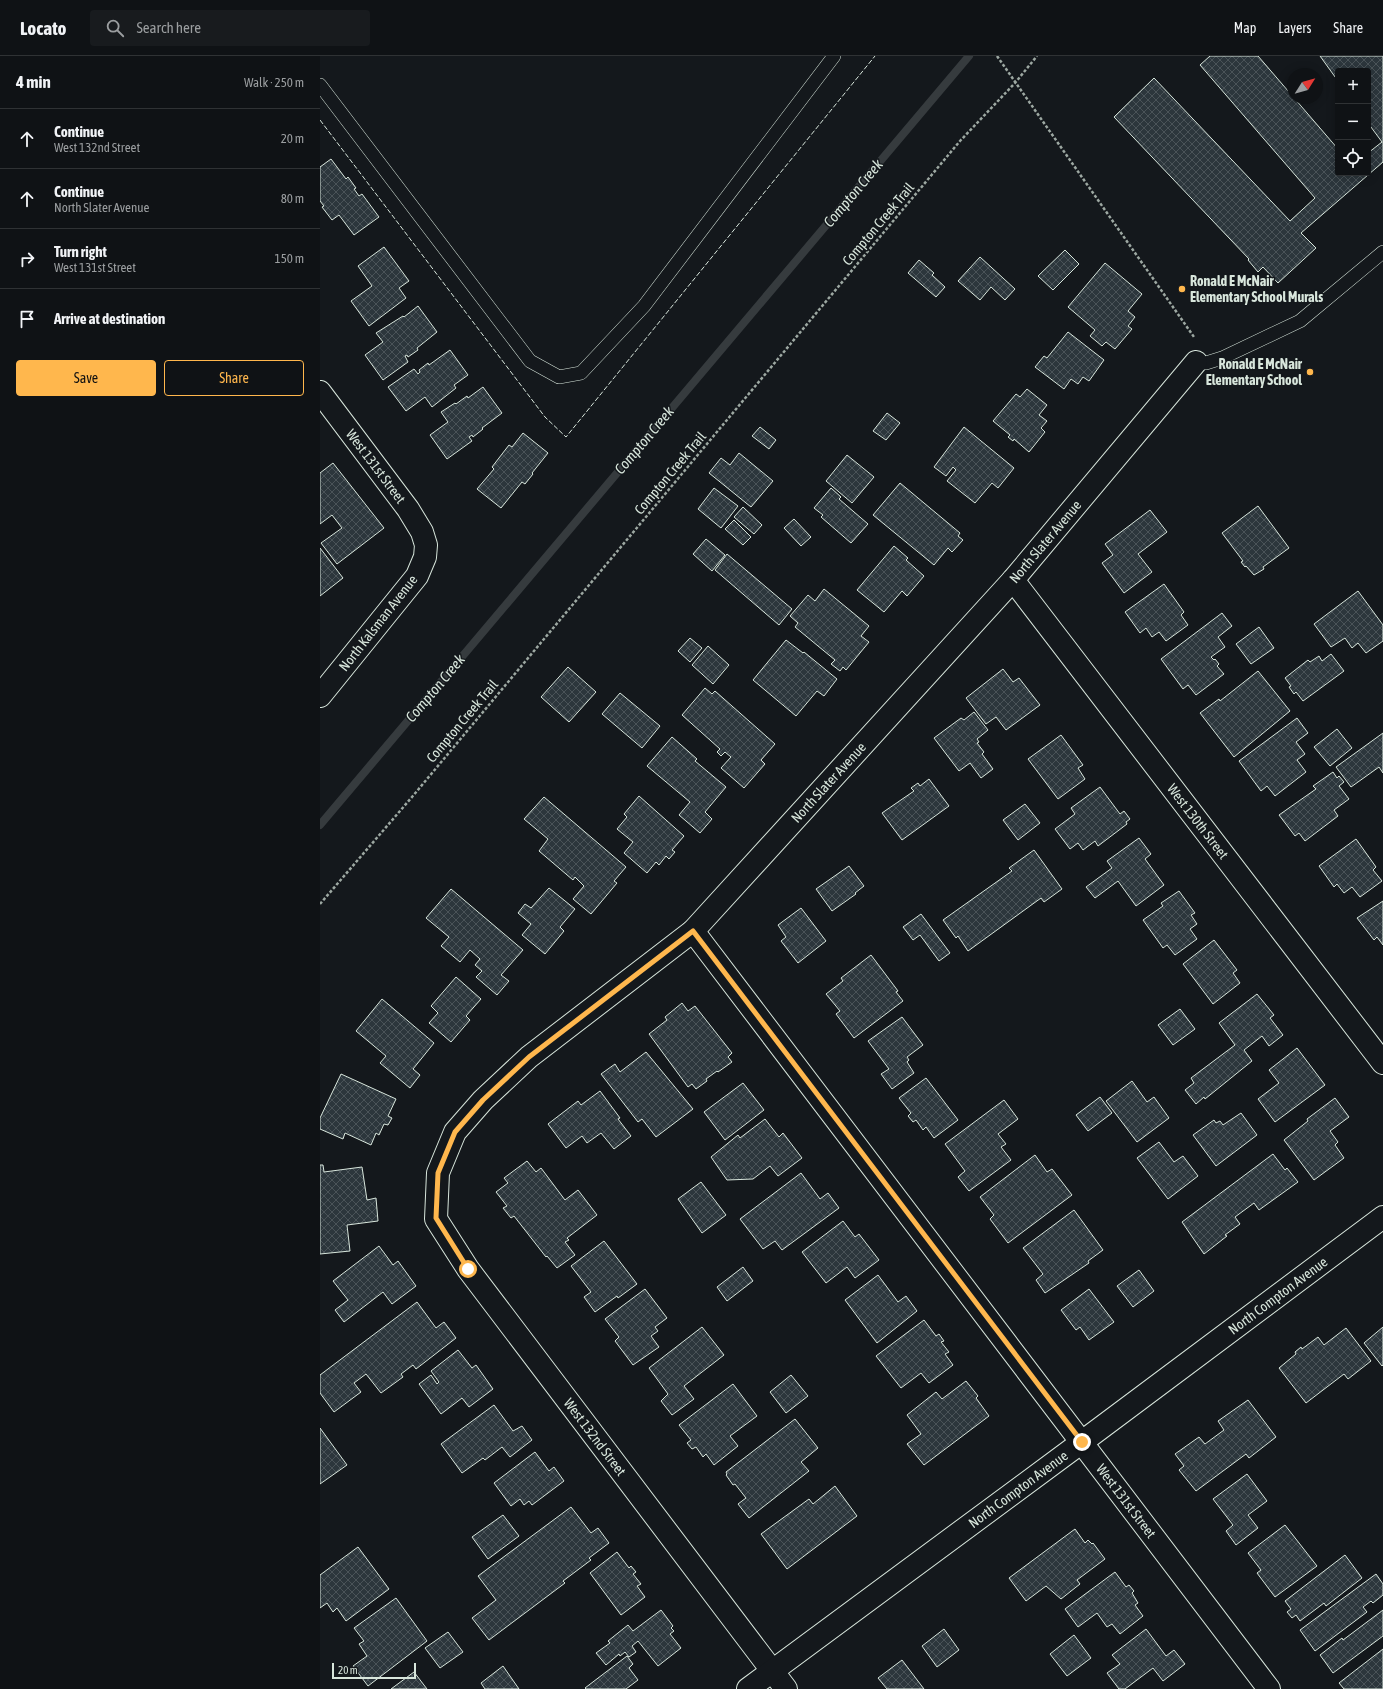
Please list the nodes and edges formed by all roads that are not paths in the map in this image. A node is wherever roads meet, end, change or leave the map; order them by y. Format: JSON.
{"nodes":[{"id":1,"x":834,"y":56,"type":"edge"},
{"id":2,"x":320,"y":85,"type":"edge"},
{"id":3,"x":1383,"y":252,"type":"edge"},
{"id":4,"x":1196,"y":362,"type":"joint"},
{"id":5,"x":320,"y":392,"type":"edge"},
{"id":6,"x":426,"y":545,"type":"joint"},
{"id":7,"x":1013,"y":580,"type":"junction"},
{"id":8,"x":320,"y":696,"type":"edge"},
{"id":9,"x":693,"y":931,"type":"junction"},
{"id":10,"x":1383,"y":1063,"type":"edge"},
{"id":11,"x":438,"y":1173,"type":"joint"},
{"id":12,"x":1383,"y":1217,"type":"edge"},
{"id":13,"x":1082,"y":1442,"type":"junction"},
{"id":14,"x":772,"y":1671,"type":"junction"},
{"id":15,"x":748,"y":1689,"type":"edge"},
{"id":16,"x":786,"y":1689,"type":"edge"},
{"id":17,"x":1269,"y":1689,"type":"edge"}],
"edges":[{"from":1,"to":2,"type":"lane"},
{"from":3,"to":4,"type":"lane"},
{"from":4,"to":7,"type":"street","name":"North Slater Avenue"},
{"from":5,"to":6,"type":"street","name":"West 131st Street"},
{"from":6,"to":8,"type":"street","name":"North Kalsman Avenue"},
{"from":7,"to":9,"type":"street","name":"North Slater Avenue"},
{"from":7,"to":10,"type":"street","name":"West 130th Street"},
{"from":9,"to":11,"type":"street","name":"North Slater Avenue"},
{"from":9,"to":13,"type":"street","name":"West 131st Street"},
{"from":11,"to":14,"type":"street","name":"West 132nd Street"},
{"from":12,"to":13,"type":"street","name":"North Compton Avenue"},
{"from":13,"to":14,"type":"street","name":"North Compton Avenue"},
{"from":13,"to":17,"type":"street","name":"West 131st Street"},
{"from":14,"to":15,"type":"street","name":"North Compton Avenue"},
{"from":14,"to":16,"type":"street","name":"West 132nd Street"}]}
